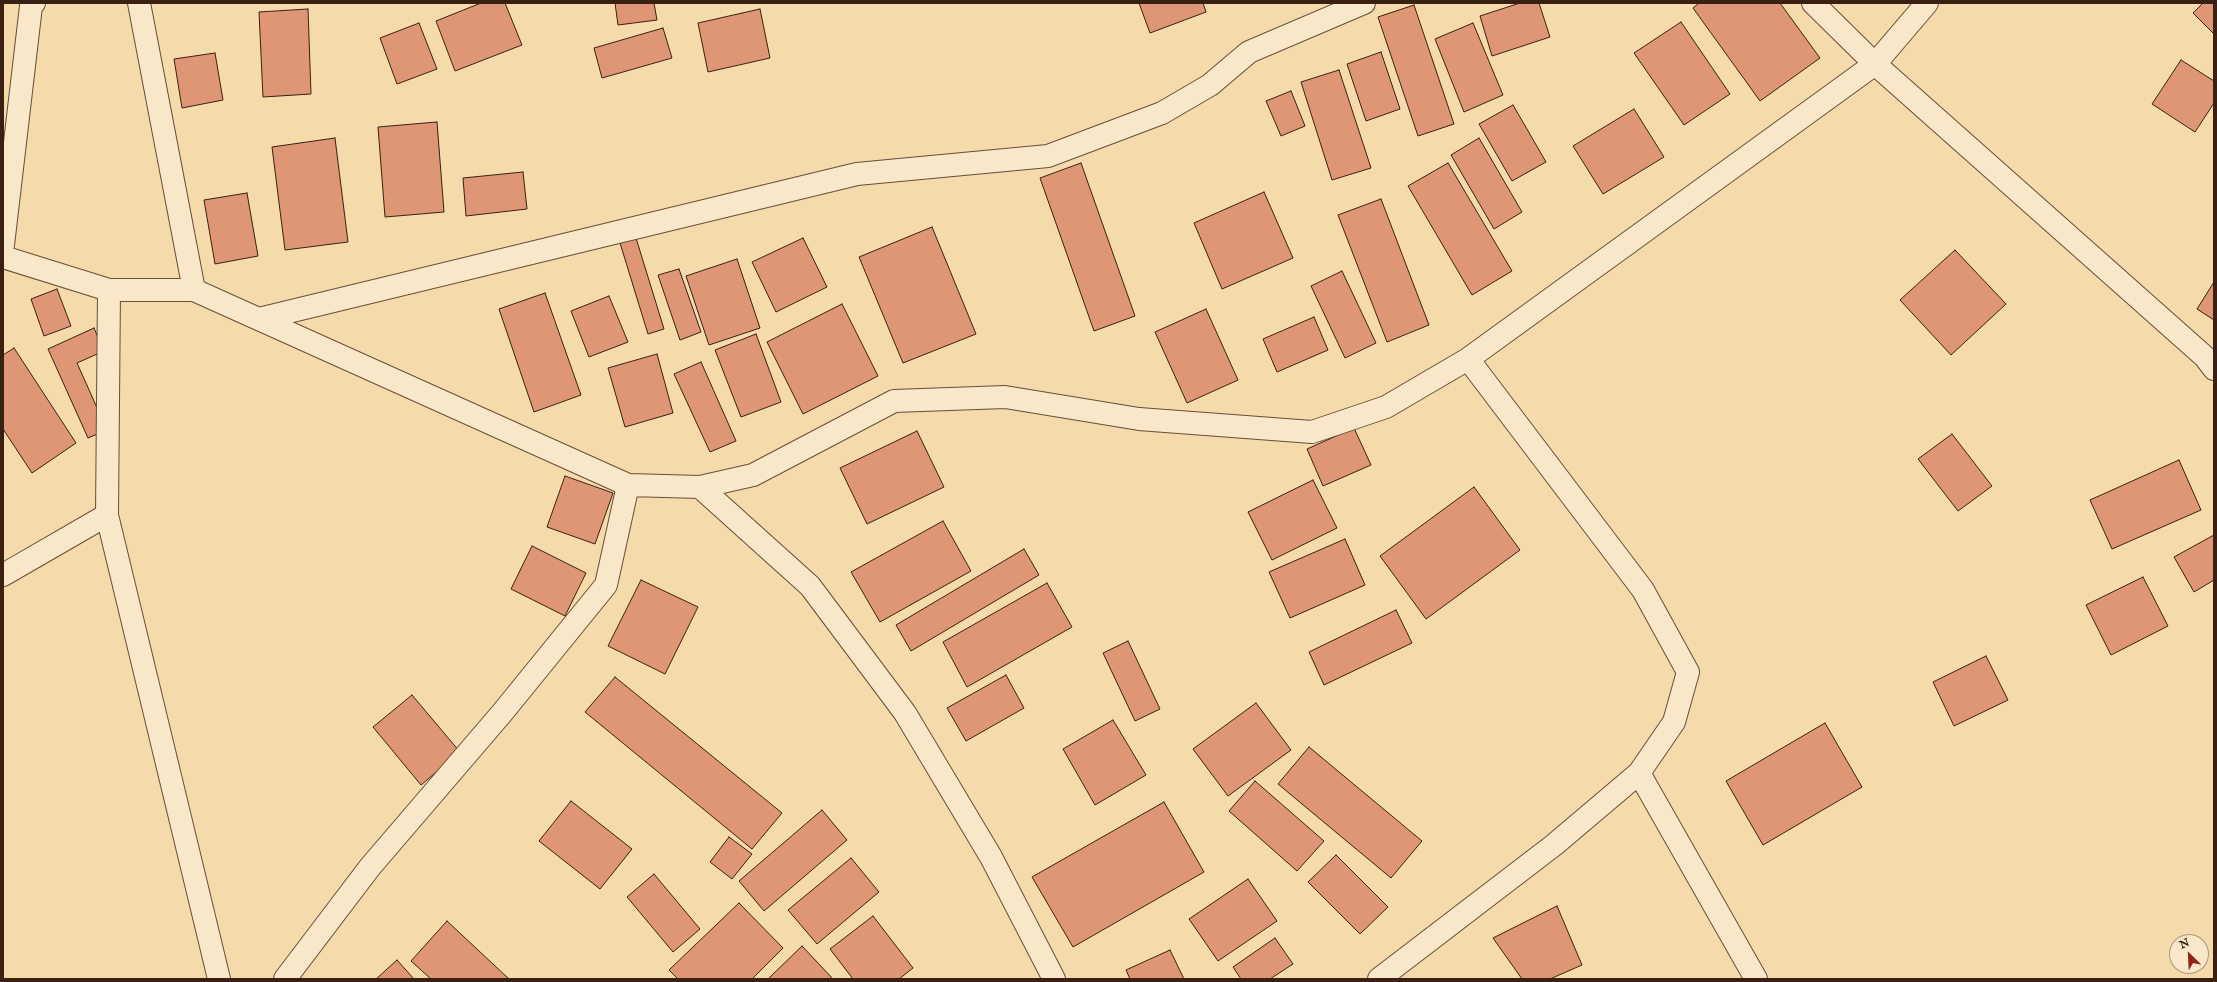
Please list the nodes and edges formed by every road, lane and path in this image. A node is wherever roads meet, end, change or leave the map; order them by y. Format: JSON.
{"nodes":[{"id":1,"x":34,"y":3,"type":"edge"},
{"id":2,"x":139,"y":3,"type":"edge"},
{"id":3,"x":1364,"y":3,"type":"edge"},
{"id":4,"x":1813,"y":3,"type":"edge"},
{"id":5,"x":1927,"y":3,"type":"edge"},
{"id":6,"x":1875,"y":64,"type":"junction"},
{"id":7,"x":3,"y":245,"type":"edge"},
{"id":8,"x":3,"y":257,"type":"edge"},
{"id":9,"x":109,"y":290,"type":"junction"},
{"id":10,"x":194,"y":290,"type":"junction"},
{"id":11,"x":259,"y":319,"type":"junction"},
{"id":12,"x":1468,"y":359,"type":"junction"},
{"id":13,"x":2214,"y":369,"type":"edge"},
{"id":14,"x":628,"y":485,"type":"junction"},
{"id":15,"x":700,"y":487,"type":"junction"},
{"id":16,"x":106,"y":515,"type":"junction"},
{"id":17,"x":3,"y":575,"type":"edge"},
{"id":18,"x":1639,"y":773,"type":"junction"},
{"id":19,"x":219,"y":979,"type":"edge"},
{"id":20,"x":285,"y":979,"type":"edge"},
{"id":21,"x":1054,"y":979,"type":"edge"},
{"id":22,"x":1379,"y":979,"type":"edge"},
{"id":23,"x":1756,"y":979,"type":"edge"}],
"edges":[{"from":1,"to":7,"type":"street"},
{"from":2,"to":10,"type":"street"},
{"from":3,"to":11,"type":"street"},
{"from":4,"to":6,"type":"street"},
{"from":5,"to":6,"type":"street"},
{"from":6,"to":12,"type":"street"},
{"from":6,"to":13,"type":"street"},
{"from":8,"to":9,"type":"street"},
{"from":9,"to":10,"type":"street"},
{"from":9,"to":16,"type":"street"},
{"from":10,"to":11,"type":"street"},
{"from":11,"to":14,"type":"street"},
{"from":12,"to":15,"type":"street"},
{"from":12,"to":18,"type":"street"},
{"from":14,"to":15,"type":"street"},
{"from":14,"to":20,"type":"street"},
{"from":15,"to":21,"type":"street"},
{"from":16,"to":17,"type":"street"},
{"from":16,"to":19,"type":"street"},
{"from":18,"to":22,"type":"street"},
{"from":18,"to":23,"type":"street"}]}
